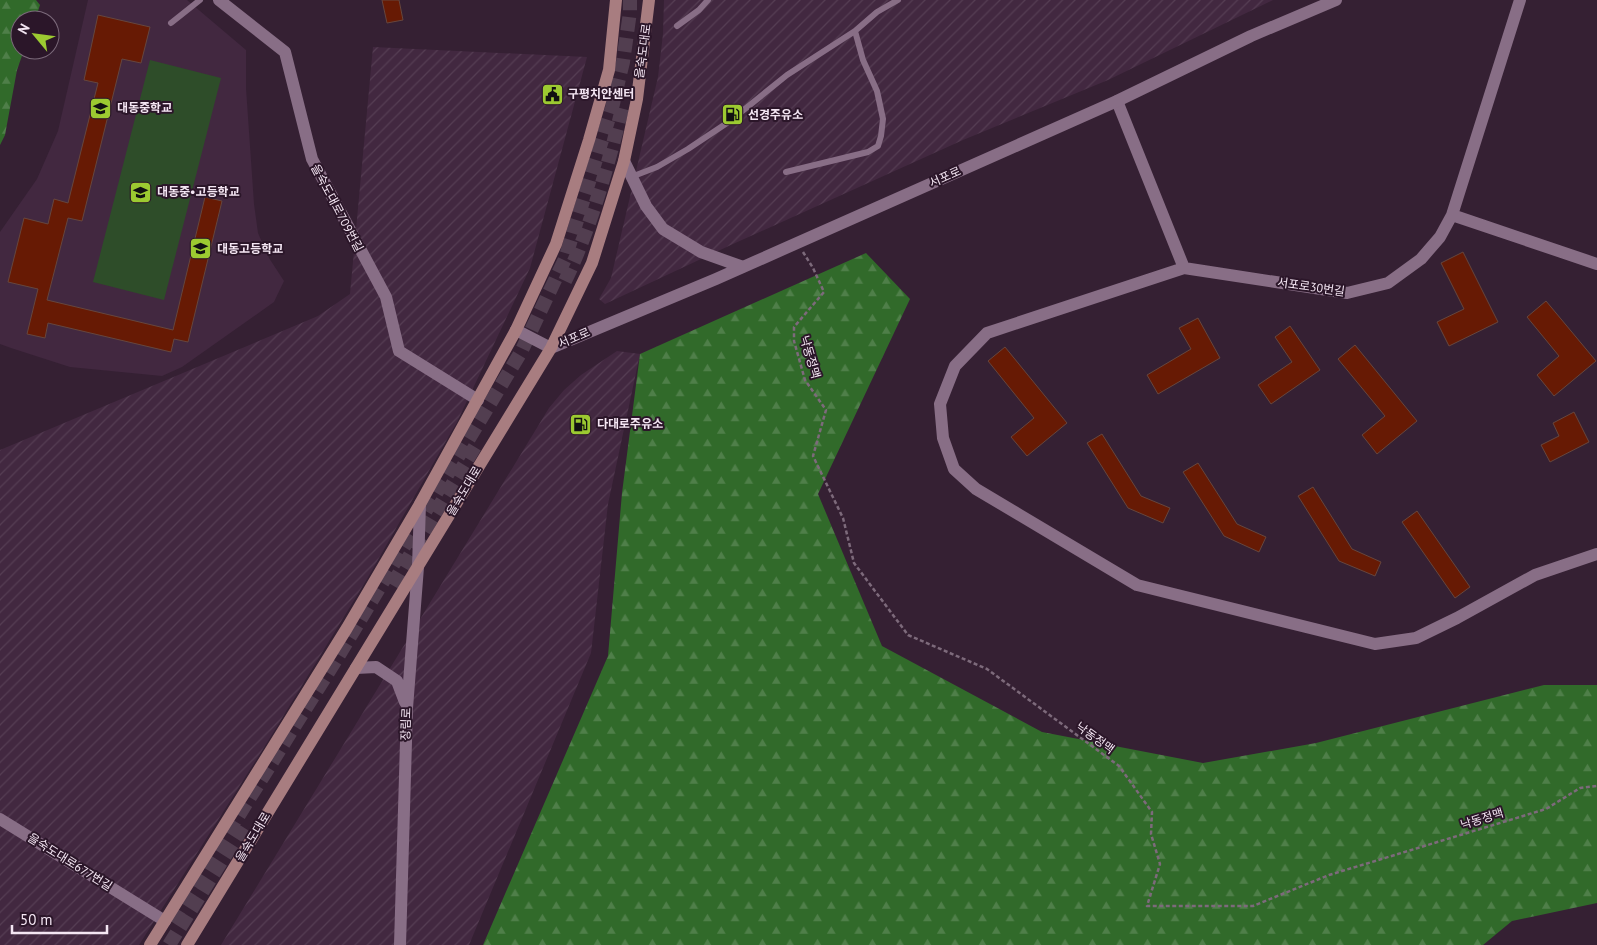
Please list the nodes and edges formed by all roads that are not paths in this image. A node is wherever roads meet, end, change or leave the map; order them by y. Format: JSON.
{"nodes":[{"id":1,"x":200,"y":0,"type":"edge"},
{"id":2,"x":219,"y":0,"type":"edge"},
{"id":3,"x":616,"y":0,"type":"edge"},
{"id":4,"x":650,"y":0,"type":"edge"},
{"id":5,"x":708,"y":0,"type":"edge"},
{"id":6,"x":898,"y":0,"type":"edge"},
{"id":7,"x":1336,"y":0,"type":"edge"},
{"id":8,"x":1520,"y":0,"type":"edge"},
{"id":9,"x":171,"y":23,"type":"dead end"},
{"id":10,"x":677,"y":26,"type":"dead end"},
{"id":11,"x":855,"y":31,"type":"junction"},
{"id":12,"x":1117,"y":101,"type":"junction"},
{"id":13,"x":624,"y":161,"type":"junction"},
{"id":14,"x":786,"y":172,"type":"dead end"},
{"id":15,"x":632,"y":177,"type":"junction"},
{"id":16,"x":1452,"y":215,"type":"junction"},
{"id":17,"x":1597,"y":264,"type":"edge"},
{"id":18,"x":743,"y":267,"type":"junction"},
{"id":19,"x":1184,"y":268,"type":"junction"},
{"id":20,"x":516,"y":330,"type":"junction"},
{"id":21,"x":551,"y":348,"type":"junction"},
{"id":22,"x":478,"y":400,"type":"junction"},
{"id":23,"x":420,"y":504,"type":"junction"},
{"id":24,"x":1597,"y":554,"type":"edge"},
{"id":25,"x":418,"y":566,"type":"junction"},
{"id":26,"x":356,"y":668,"type":"junction"},
{"id":27,"x":406,"y":708,"type":"junction"},
{"id":28,"x":0,"y":819,"type":"edge"},
{"id":29,"x":165,"y":921,"type":"junction"},
{"id":30,"x":150,"y":945,"type":"edge"},
{"id":31,"x":186,"y":945,"type":"edge"},
{"id":32,"x":400,"y":945,"type":"edge"}],
"edges":[{"from":1,"to":9,"type":"lane"},
{"from":2,"to":22,"type":"street","name":"을숙도대로709번길"},
{"from":3,"to":20,"type":"main road"},
{"from":4,"to":13,"type":"main road","name":"을숙도대로"},
{"from":5,"to":10,"type":"lane"},
{"from":6,"to":11,"type":"lane"},
{"from":7,"to":12,"type":"street","name":"서포로"},
{"from":8,"to":16,"type":"street","name":"서포로30번길"},
{"from":11,"to":14,"type":"lane"},
{"from":11,"to":15,"type":"lane"},
{"from":12,"to":18,"type":"street","name":"서포로"},
{"from":12,"to":19,"type":"street"},
{"from":13,"to":15,"type":"street"},
{"from":13,"to":21,"type":"main road","name":"을숙도대로"},
{"from":15,"to":18,"type":"street"},
{"from":16,"to":17,"type":"street"},
{"from":16,"to":19,"type":"street","name":"서포로30번길"},
{"from":18,"to":21,"type":"street","name":"서포로"},
{"from":19,"to":24,"type":"street"},
{"from":20,"to":21,"type":"street"},
{"from":20,"to":22,"type":"main road"},
{"from":21,"to":25,"type":"main road","name":"을숙도대로"},
{"from":22,"to":23,"type":"main road"},
{"from":23,"to":25,"type":"street","name":"장림로"},
{"from":23,"to":29,"type":"main road"},
{"from":25,"to":26,"type":"main road","name":"을숙도대로"},
{"from":25,"to":27,"type":"street","name":"장림로"},
{"from":26,"to":27,"type":"street"},
{"from":26,"to":31,"type":"main road","name":"을숙도대로"},
{"from":27,"to":32,"type":"street","name":"장림로"},
{"from":28,"to":29,"type":"street","name":"을숙도대로677번길"},
{"from":29,"to":30,"type":"main road"}]}
